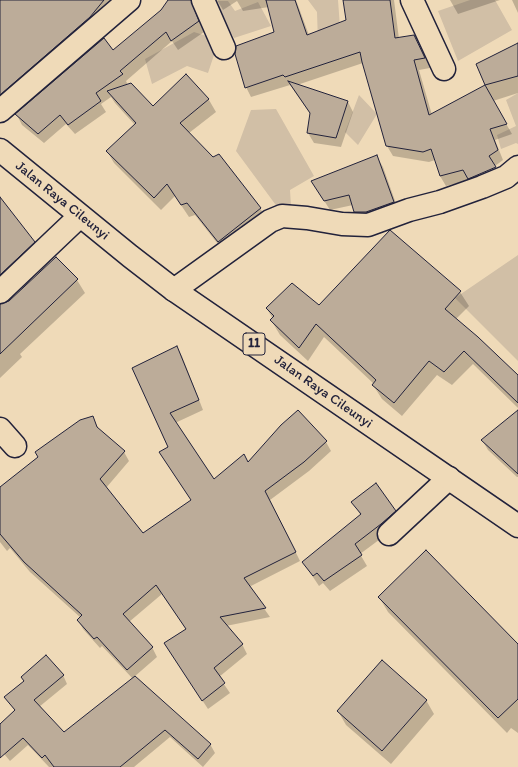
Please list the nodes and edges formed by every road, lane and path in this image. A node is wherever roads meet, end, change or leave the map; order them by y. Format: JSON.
{"nodes":[{"id":1,"x":129,"y":0,"type":"edge"},
{"id":2,"x":203,"y":0,"type":"edge"},
{"id":3,"x":412,"y":0,"type":"edge"},
{"id":4,"x":224,"y":48,"type":"dead end"},
{"id":5,"x":444,"y":69,"type":"dead end"},
{"id":6,"x":0,"y":111,"type":"edge"},
{"id":7,"x":0,"y":150,"type":"edge"},
{"id":8,"x":518,"y":167,"type":"edge"},
{"id":9,"x":80,"y":216,"type":"junction"},
{"id":10,"x":174,"y":290,"type":"junction"},
{"id":11,"x":0,"y":292,"type":"edge"},
{"id":12,"x":0,"y":429,"type":"edge"},
{"id":13,"x":15,"y":446,"type":"dead end"},
{"id":14,"x":449,"y":478,"type":"junction"},
{"id":15,"x":518,"y":526,"type":"edge"},
{"id":16,"x":389,"y":534,"type":"dead end"}],
"edges":[{"from":1,"to":6,"type":"main road"},
{"from":2,"to":4,"type":"main road"},
{"from":3,"to":5,"type":"main road"},
{"from":7,"to":9,"type":"main road","name":"Jalan Raya Cileunyi","number":"11"},
{"from":8,"to":10,"type":"main road"},
{"from":9,"to":10,"type":"main road","name":"Jalan Raya Cileunyi","number":"11"},
{"from":9,"to":11,"type":"main road"},
{"from":10,"to":14,"type":"main road","name":"Jalan Raya Cileunyi","number":"11"},
{"from":12,"to":13,"type":"main road"},
{"from":14,"to":15,"type":"main road","name":"Jalan Raya Cileunyi","number":"11"},
{"from":14,"to":16,"type":"main road"}]}
